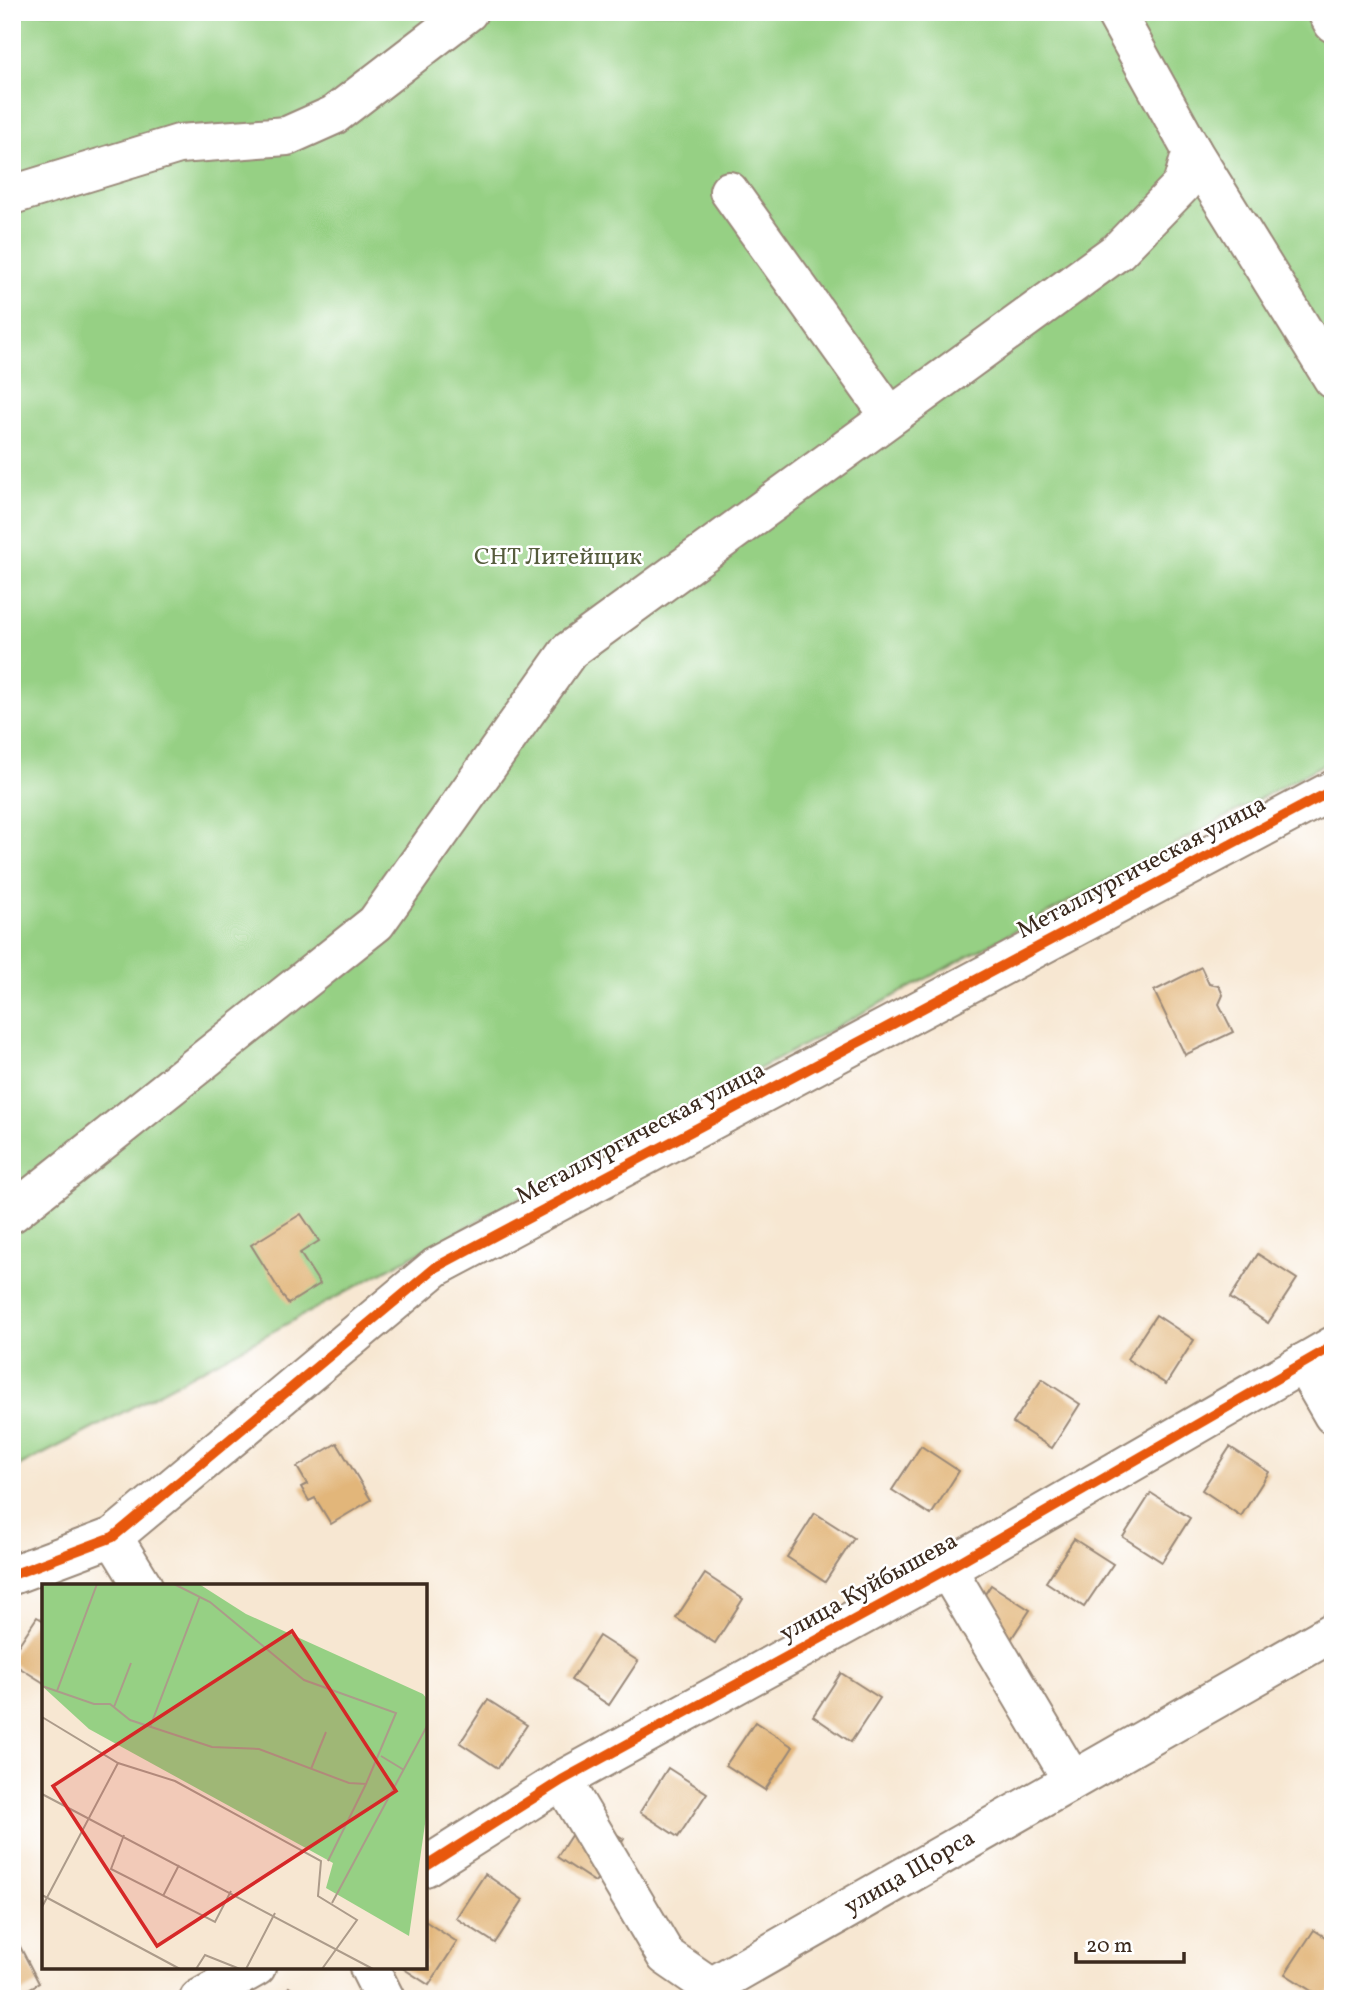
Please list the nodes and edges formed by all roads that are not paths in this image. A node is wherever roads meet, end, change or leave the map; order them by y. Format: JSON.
{"nodes":[{"id":1,"x":468,"y":12,"type":"edge"},
{"id":2,"x":1115,"y":12,"type":"edge"},
{"id":3,"x":1327,"y":12,"type":"edge"},
{"id":4,"x":1333,"y":23,"type":"edge"},
{"id":5,"x":1192,"y":151,"type":"junction"},
{"id":6,"x":729,"y":191,"type":"dead end"},
{"id":7,"x":12,"y":195,"type":"edge"},
{"id":8,"x":1333,"y":379,"type":"edge"},
{"id":9,"x":890,"y":416,"type":"junction"},
{"id":10,"x":1333,"y":790,"type":"edge"},
{"id":11,"x":15,"y":1205,"type":"edge"},
{"id":12,"x":1318,"y":1354,"type":"edge"},
{"id":13,"x":1333,"y":1415,"type":"edge"},
{"id":14,"x":113,"y":1537,"type":"junction"},
{"id":15,"x":947,"y":1569,"type":"junction"},
{"id":16,"x":12,"y":1575,"type":"edge"},
{"id":17,"x":142,"y":1584,"type":"edge"},
{"id":18,"x":1333,"y":1632,"type":"edge"},
{"id":19,"x":562,"y":1780,"type":"junction"},
{"id":20,"x":1072,"y":1780,"type":"junction"},
{"id":21,"x":427,"y":1866,"type":"edge"},
{"id":22,"x":252,"y":1969,"type":"edge"},
{"id":23,"x":370,"y":1969,"type":"edge"},
{"id":24,"x":199,"y":1999,"type":"edge"},
{"id":25,"x":385,"y":1999,"type":"edge"}],
"edges":[{"from":1,"to":7,"type":"street"},
{"from":2,"to":5,"type":"street"},
{"from":3,"to":4,"type":"street"},
{"from":5,"to":8,"type":"street"},
{"from":5,"to":9,"type":"street"},
{"from":6,"to":9,"type":"street"},
{"from":9,"to":11,"type":"street"},
{"from":10,"to":14,"type":"street","name":"Металлургическая улица"},
{"from":12,"to":13,"type":"street"},
{"from":12,"to":15,"type":"street","name":"улица Куйбышева"},
{"from":14,"to":16,"type":"street","name":"Металлургическая улица"},
{"from":14,"to":17,"type":"street"},
{"from":15,"to":19,"type":"street","name":"улица Куйбышева"},
{"from":15,"to":20,"type":"street"},
{"from":18,"to":20,"type":"street","name":"улица Щорса"},
{"from":19,"to":20,"type":"street","name":"улица Щорса"},
{"from":19,"to":21,"type":"street","name":"улица Куйбышева"},
{"from":22,"to":24,"type":"street"},
{"from":23,"to":25,"type":"street"}]}
